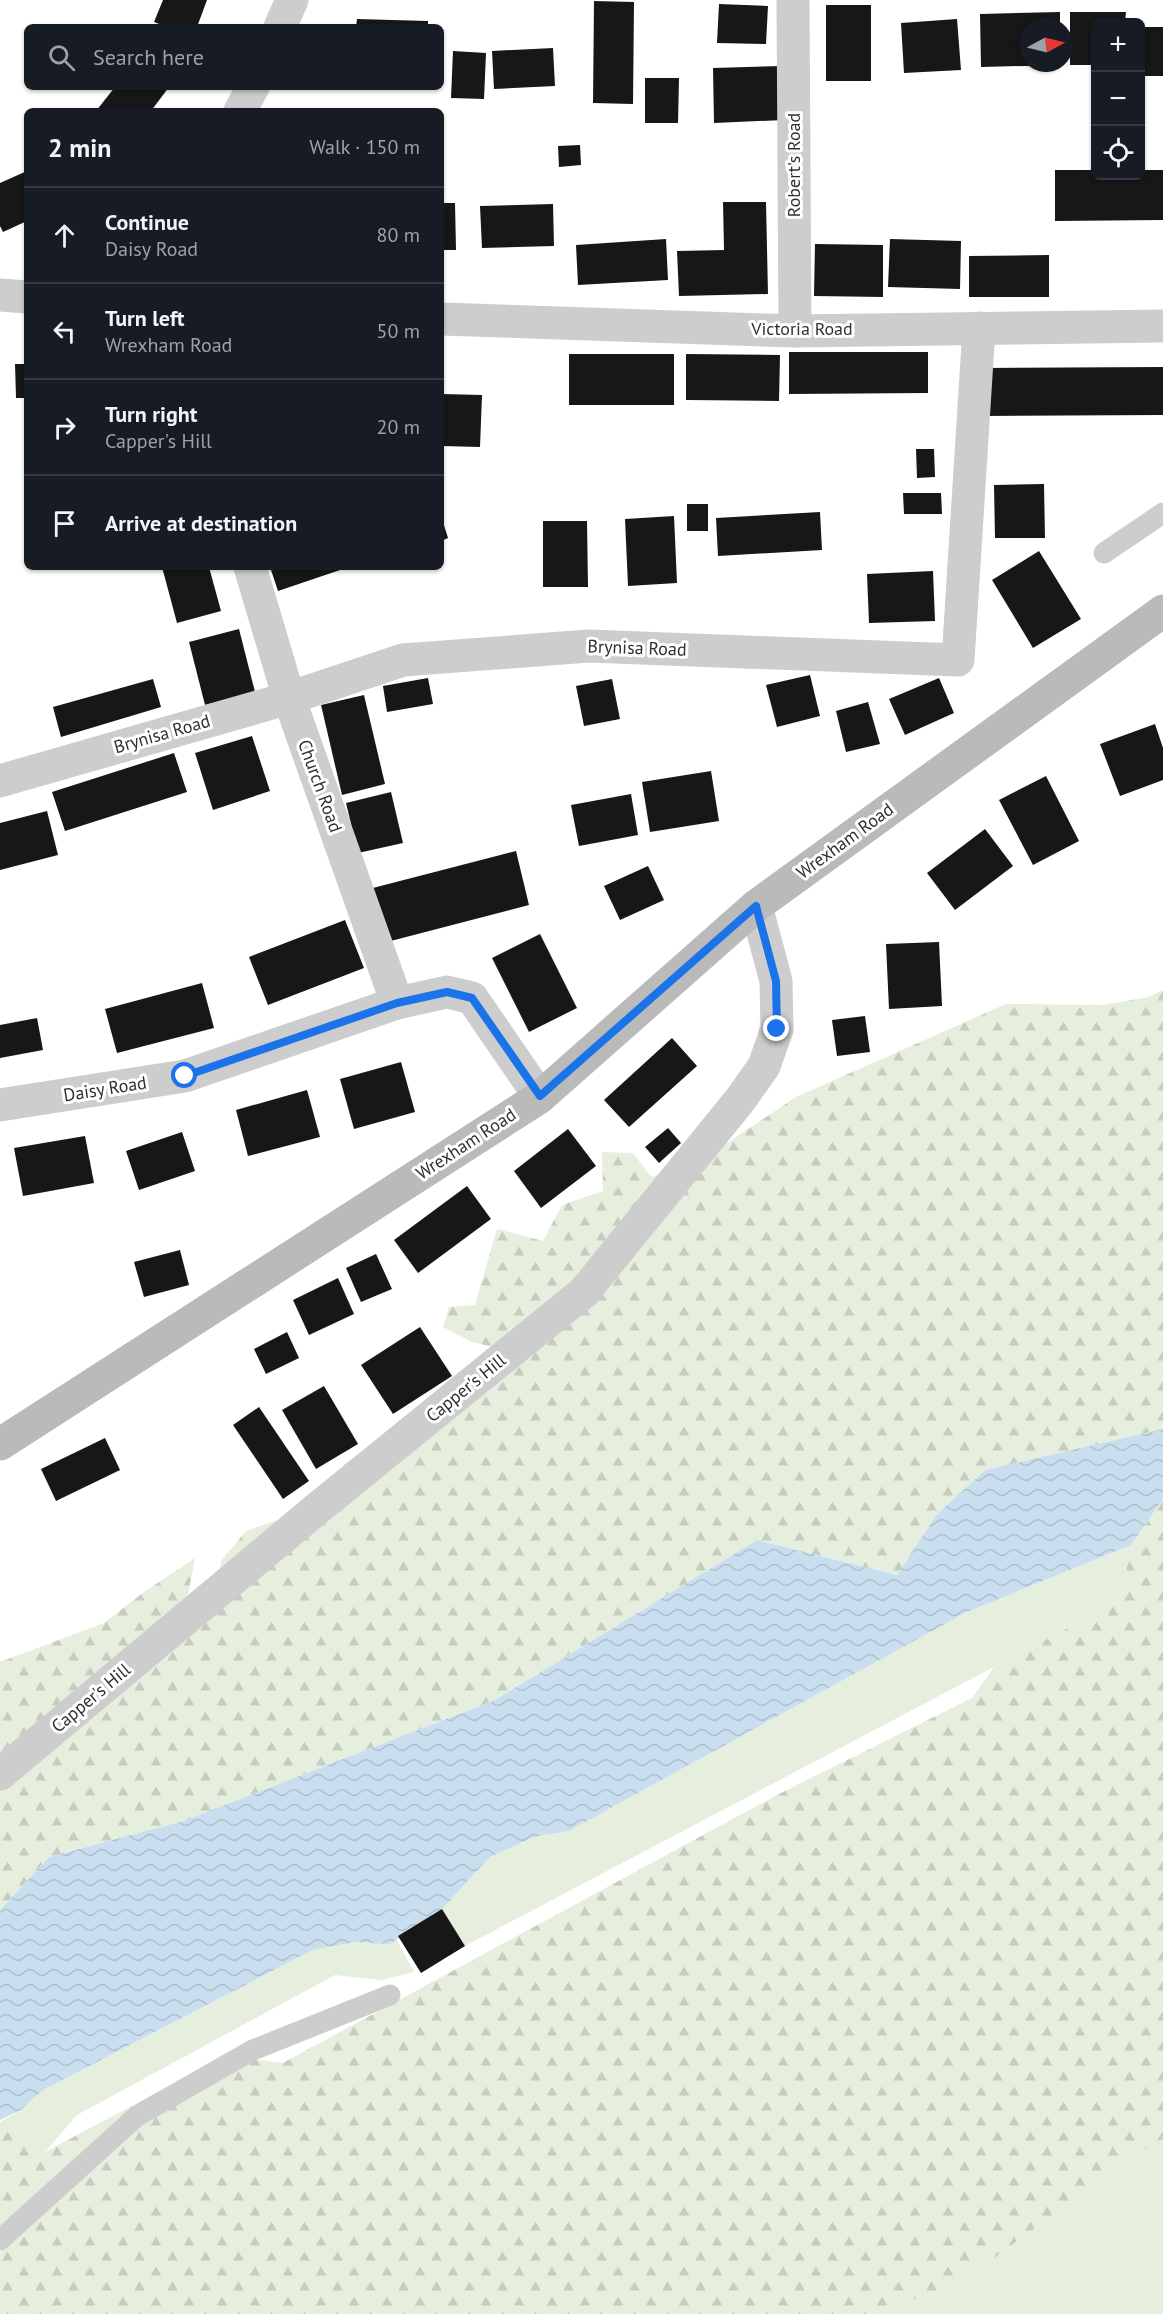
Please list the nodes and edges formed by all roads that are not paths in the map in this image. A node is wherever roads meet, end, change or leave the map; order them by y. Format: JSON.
{"nodes":[{"id":1,"x":292,"y":0,"type":"edge"},
{"id":2,"x":793,"y":0,"type":"edge"},
{"id":3,"x":281,"y":24,"type":"edge"},
{"id":4,"x":251,"y":90,"type":"edge"},
{"id":5,"x":242,"y":108,"type":"edge"},
{"id":6,"x":0,"y":295,"type":"edge"},
{"id":7,"x":24,"y":297,"type":"edge"},
{"id":8,"x":444,"y":319,"type":"edge"},
{"id":9,"x":1163,"y":326,"type":"edge"},
{"id":10,"x":979,"y":328,"type":"junction"},
{"id":11,"x":795,"y":331,"type":"junction"},
{"id":12,"x":1163,"y":513,"type":"edge"},
{"id":13,"x":1104,"y":553,"type":"dead end"},
{"id":14,"x":251,"y":570,"type":"edge"},
{"id":15,"x":1163,"y":611,"type":"edge"},
{"id":16,"x":289,"y":698,"type":"junction"},
{"id":17,"x":0,"y":781,"type":"edge"},
{"id":18,"x":756,"y":906,"type":"junction"},
{"id":19,"x":397,"y":1003,"type":"junction"},
{"id":20,"x":540,"y":1096,"type":"junction"},
{"id":21,"x":0,"y":1105,"type":"edge"},
{"id":22,"x":0,"y":1444,"type":"edge"},
{"id":23,"x":0,"y":1774,"type":"edge"},
{"id":24,"x":390,"y":1995,"type":"dead end"},
{"id":25,"x":0,"y":2240,"type":"edge"}],
"edges":[{"from":1,"to":3,"type":"street"},
{"from":2,"to":11,"type":"street","name":"Robert's Road"},
{"from":4,"to":5,"type":"street"},
{"from":6,"to":7,"type":"street"},
{"from":8,"to":11,"type":"street","name":"Victoria Road"},
{"from":9,"to":10,"type":"street","name":"Victoria Road"},
{"from":10,"to":11,"type":"street","name":"Victoria Road"},
{"from":10,"to":16,"type":"street","name":"Brynisa Road"},
{"from":12,"to":13,"type":"lane"},
{"from":14,"to":16,"type":"street","name":"Church Road"},
{"from":15,"to":18,"type":"main road","name":"Wrexham Road"},
{"from":16,"to":17,"type":"street","name":"Brynisa Road"},
{"from":16,"to":19,"type":"street","name":"Church Road"},
{"from":18,"to":20,"type":"main road","name":"Wrexham Road"},
{"from":18,"to":23,"type":"street","name":"Capper's Hill"},
{"from":19,"to":20,"type":"street","name":"Daisy Road"},
{"from":19,"to":21,"type":"street","name":"Daisy Road"},
{"from":20,"to":22,"type":"main road","name":"Wrexham Road"},
{"from":24,"to":25,"type":"lane"}]}
